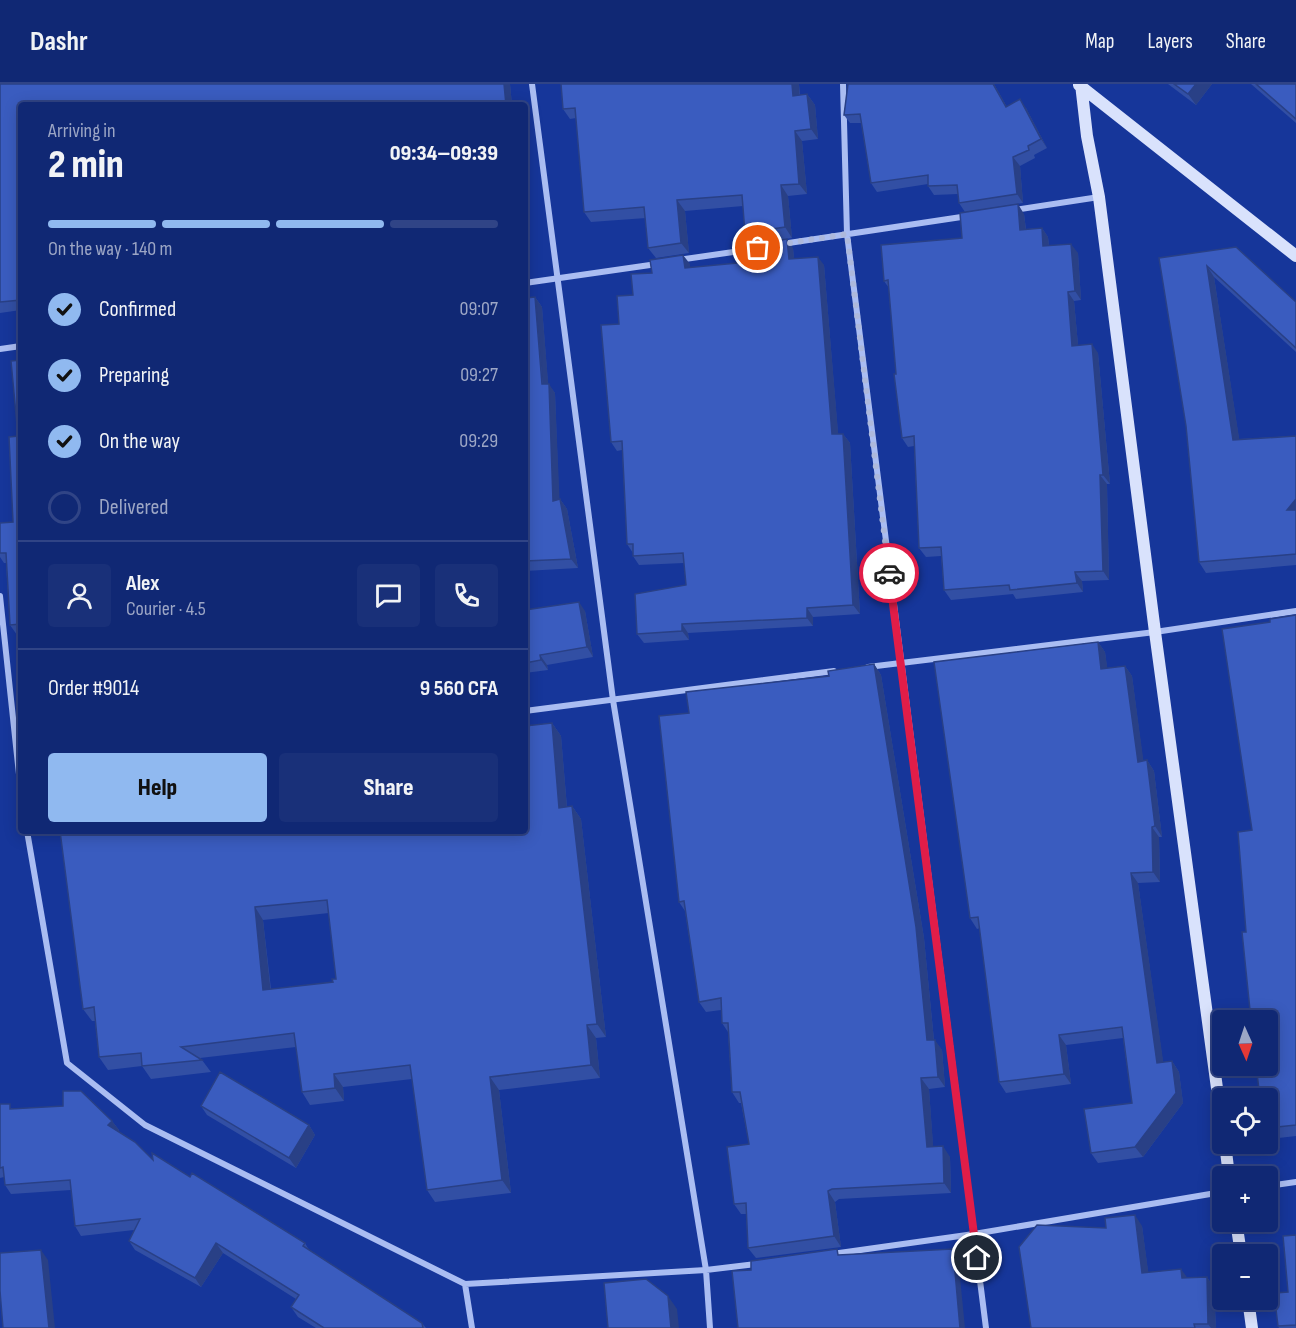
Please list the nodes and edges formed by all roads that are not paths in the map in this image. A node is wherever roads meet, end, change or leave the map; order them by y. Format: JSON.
{"nodes":[{"id":1,"x":532,"y":84,"type":"edge"},
{"id":2,"x":843,"y":84,"type":"edge"},
{"id":3,"x":1080,"y":85,"type":"edge"},
{"id":4,"x":1099,"y":197,"type":"junction"},
{"id":5,"x":1008,"y":210,"type":"edge"},
{"id":6,"x":973,"y":216,"type":"edge"},
{"id":7,"x":847,"y":234,"type":"junction"},
{"id":8,"x":778,"y":245,"type":"edge"},
{"id":9,"x":766,"y":247,"type":"edge"},
{"id":10,"x":1296,"y":256,"type":"edge"},
{"id":11,"x":674,"y":261,"type":"edge"},
{"id":12,"x":662,"y":263,"type":"edge"},
{"id":13,"x":558,"y":279,"type":"junction"},
{"id":14,"x":528,"y":283,"type":"edge"},
{"id":15,"x":18,"y":346,"type":"edge"},
{"id":16,"x":0,"y":349,"type":"edge"},
{"id":17,"x":0,"y":596,"type":"edge"},
{"id":18,"x":1296,"y":611,"type":"edge"},
{"id":19,"x":1155,"y":632,"type":"junction"},
{"id":20,"x":900,"y":663,"type":"junction"},
{"id":21,"x":865,"y":667,"type":"edge"},
{"id":22,"x":842,"y":670,"type":"edge"},
{"id":23,"x":613,"y":700,"type":"junction"},
{"id":24,"x":528,"y":711,"type":"edge"},
{"id":25,"x":18,"y":760,"type":"edge"},
{"id":26,"x":28,"y":834,"type":"edge"},
{"id":27,"x":1217,"y":1088,"type":"edge"},
{"id":28,"x":1296,"y":1182,"type":"edge"},
{"id":29,"x":1278,"y":1185,"type":"edge"},
{"id":30,"x":1212,"y":1194,"type":"edge"},
{"id":31,"x":974,"y":1234,"type":"junction"},
{"id":32,"x":823,"y":1255,"type":"edge"},
{"id":33,"x":765,"y":1263,"type":"edge"},
{"id":34,"x":706,"y":1270,"type":"junction"},
{"id":35,"x":465,"y":1284,"type":"junction"},
{"id":36,"x":1250,"y":1310,"type":"edge"},
{"id":37,"x":472,"y":1328,"type":"edge"},
{"id":38,"x":710,"y":1328,"type":"edge"},
{"id":39,"x":986,"y":1328,"type":"edge"},
{"id":40,"x":1252,"y":1328,"type":"edge"}],
"edges":[{"from":1,"to":13,"type":"street"},
{"from":2,"to":7,"type":"street"},
{"from":3,"to":4,"type":"street"},
{"from":3,"to":10,"type":"street"},
{"from":4,"to":5,"type":"street"},
{"from":4,"to":19,"type":"street"},
{"from":6,"to":7,"type":"street"},
{"from":7,"to":8,"type":"street"},
{"from":7,"to":20,"type":"street"},
{"from":9,"to":11,"type":"street"},
{"from":12,"to":13,"type":"street"},
{"from":13,"to":14,"type":"street"},
{"from":13,"to":23,"type":"street"},
{"from":15,"to":16,"type":"street"},
{"from":17,"to":25,"type":"street"},
{"from":18,"to":19,"type":"street"},
{"from":19,"to":20,"type":"street"},
{"from":19,"to":27,"type":"street"},
{"from":20,"to":21,"type":"street"},
{"from":20,"to":31,"type":"street"},
{"from":22,"to":23,"type":"street"},
{"from":23,"to":24,"type":"street"},
{"from":23,"to":34,"type":"street"},
{"from":26,"to":35,"type":"street"},
{"from":28,"to":29,"type":"street"},
{"from":30,"to":31,"type":"street"},
{"from":31,"to":32,"type":"street"},
{"from":31,"to":39,"type":"street"},
{"from":33,"to":34,"type":"street"},
{"from":34,"to":35,"type":"street"},
{"from":34,"to":38,"type":"street"},
{"from":35,"to":37,"type":"street"},
{"from":36,"to":40,"type":"street"}]}
